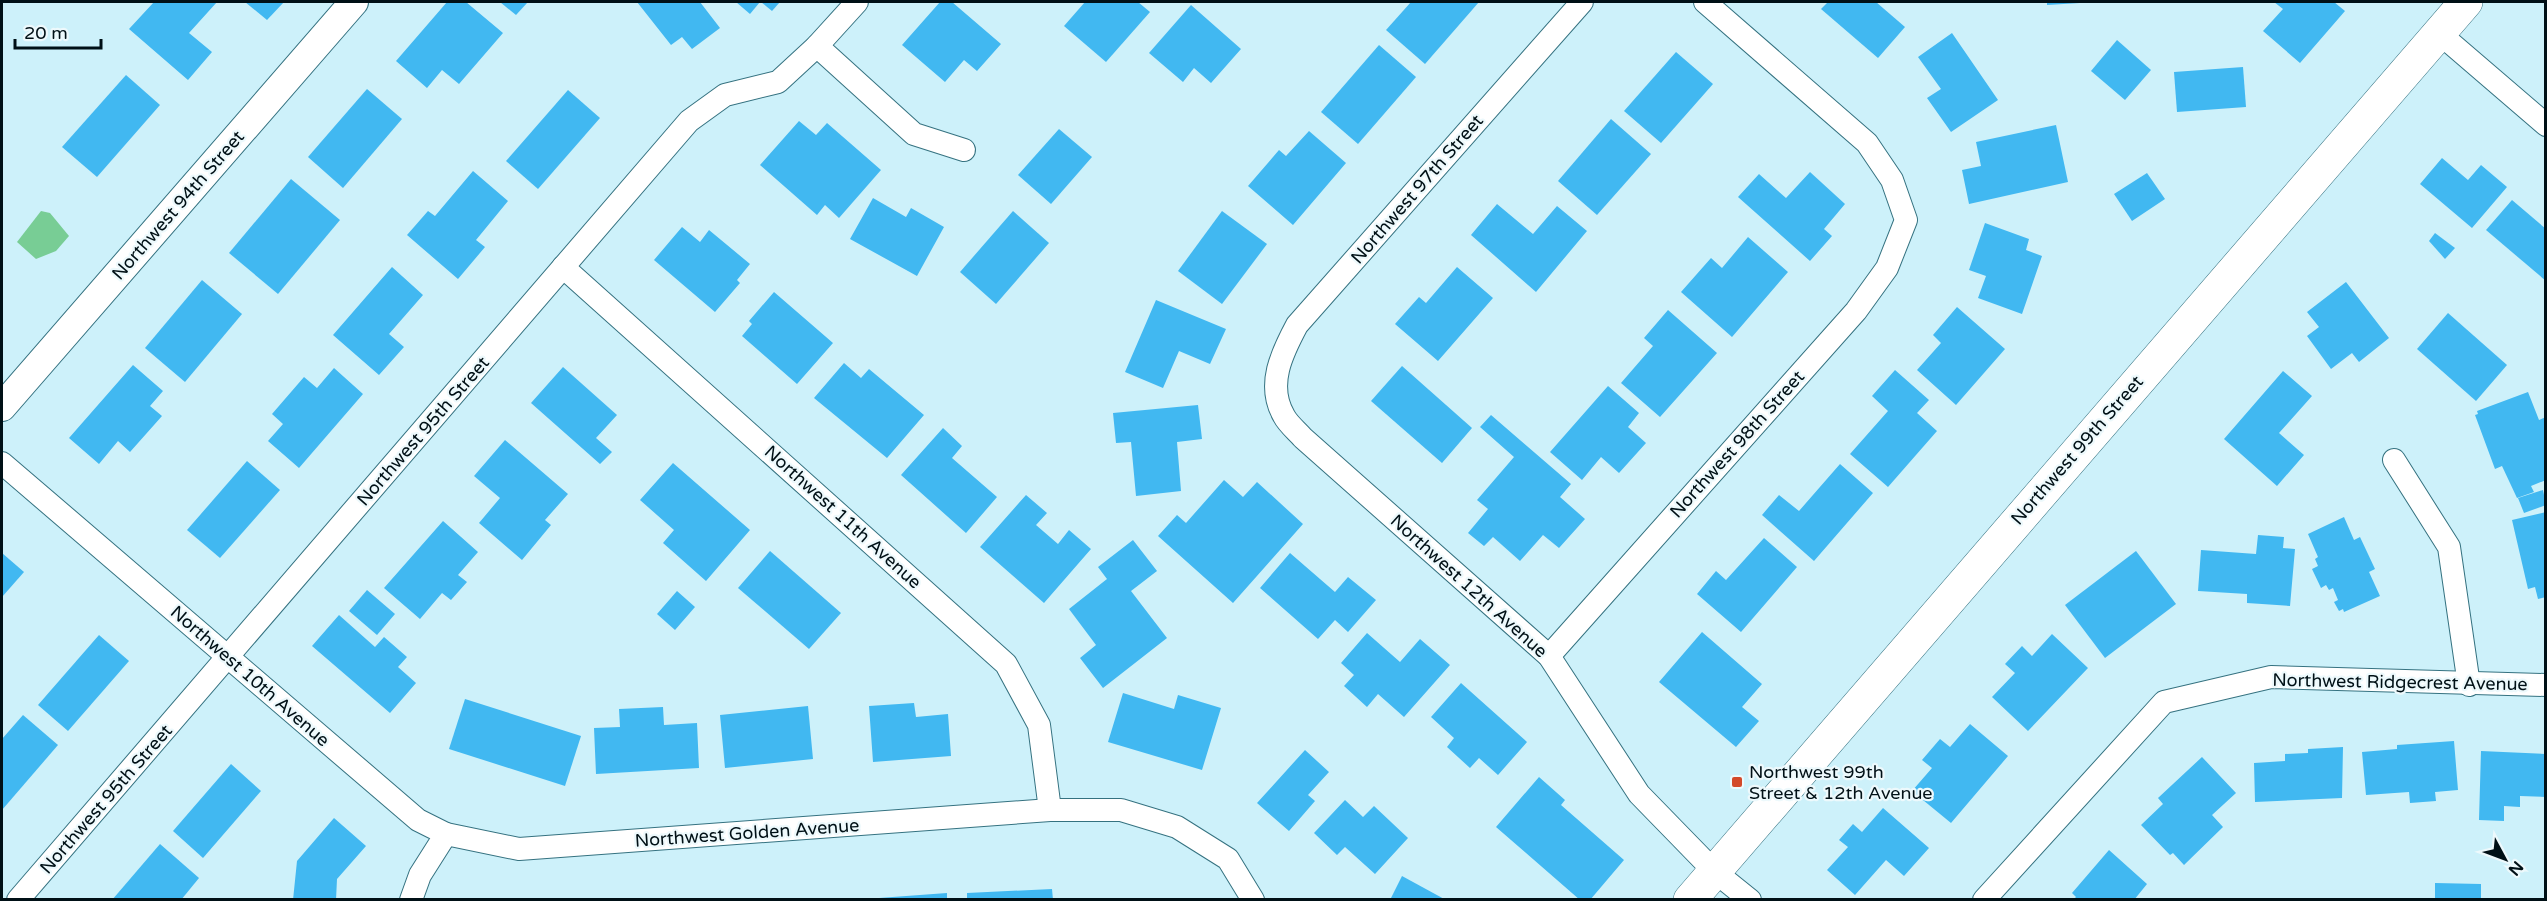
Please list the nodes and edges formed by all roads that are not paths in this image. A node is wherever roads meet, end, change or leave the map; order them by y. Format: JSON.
{"nodes":[{"id":1,"x":354,"y":2,"type":"edge"},
{"id":2,"x":857,"y":2,"type":"edge"},
{"id":3,"x":1582,"y":2,"type":"edge"},
{"id":4,"x":1705,"y":2,"type":"edge"},
{"id":5,"x":2466,"y":2,"type":"edge"},
{"id":6,"x":2439,"y":33,"type":"junction"},
{"id":7,"x":817,"y":46,"type":"junction"},
{"id":8,"x":2546,"y":125,"type":"edge"},
{"id":9,"x":964,"y":150,"type":"dead end"},
{"id":10,"x":564,"y":267,"type":"junction"},
{"id":11,"x":1276,"y":388,"type":"joint"},
{"id":12,"x":2,"y":408,"type":"edge"},
{"id":13,"x":2394,"y":460,"type":"dead end"},
{"id":14,"x":2,"y":463,"type":"edge"},
{"id":15,"x":1549,"y":656,"type":"junction"},
{"id":16,"x":228,"y":658,"type":"junction"},
{"id":17,"x":2469,"y":685,"type":"junction"},
{"id":18,"x":2546,"y":685,"type":"edge"},
{"id":19,"x":1050,"y":810,"type":"junction"},
{"id":20,"x":446,"y":834,"type":"junction"},
{"id":21,"x":1714,"y":871,"type":"junction"},
{"id":22,"x":18,"y":900,"type":"edge"},
{"id":23,"x":411,"y":900,"type":"edge"},
{"id":24,"x":1253,"y":900,"type":"edge"},
{"id":25,"x":1690,"y":900,"type":"edge"},
{"id":26,"x":1750,"y":900,"type":"edge"},
{"id":27,"x":1984,"y":900,"type":"edge"}],
"edges":[{"from":1,"to":12,"type":"street","name":"Northwest 94th Street"},
{"from":2,"to":7,"type":"street","name":"Northwest 95th Street"},
{"from":3,"to":11,"type":"street","name":"Northwest 97th Street"},
{"from":4,"to":15,"type":"street","name":"Northwest 98th Street"},
{"from":5,"to":6,"type":"main road","name":"Northwest 99th Street"},
{"from":6,"to":8,"type":"street"},
{"from":6,"to":21,"type":"main road","name":"Northwest 99th Street"},
{"from":7,"to":9,"type":"street"},
{"from":7,"to":10,"type":"street","name":"Northwest 95th Street"},
{"from":10,"to":16,"type":"street","name":"Northwest 95th Street"},
{"from":10,"to":19,"type":"street","name":"Northwest 11th Avenue"},
{"from":11,"to":15,"type":"street","name":"Northwest 12th Avenue"},
{"from":13,"to":17,"type":"street"},
{"from":14,"to":16,"type":"street","name":"Northwest 10th Avenue"},
{"from":15,"to":21,"type":"street","name":"Northwest 12th Avenue"},
{"from":16,"to":20,"type":"street","name":"Northwest 10th Avenue"},
{"from":16,"to":22,"type":"street","name":"Northwest 95th Street"},
{"from":17,"to":18,"type":"street","name":"Northwest Ridgecrest Avenue"},
{"from":17,"to":27,"type":"street","name":"Northwest Ridgecrest Avenue"},
{"from":19,"to":20,"type":"street","name":"Northwest Golden Avenue"},
{"from":19,"to":24,"type":"street","name":"Northwest Golden Avenue"},
{"from":20,"to":23,"type":"street"},
{"from":21,"to":25,"type":"main road","name":"Northwest 99th Street"},
{"from":21,"to":26,"type":"street","name":"Northwest 12th Avenue"}]}
